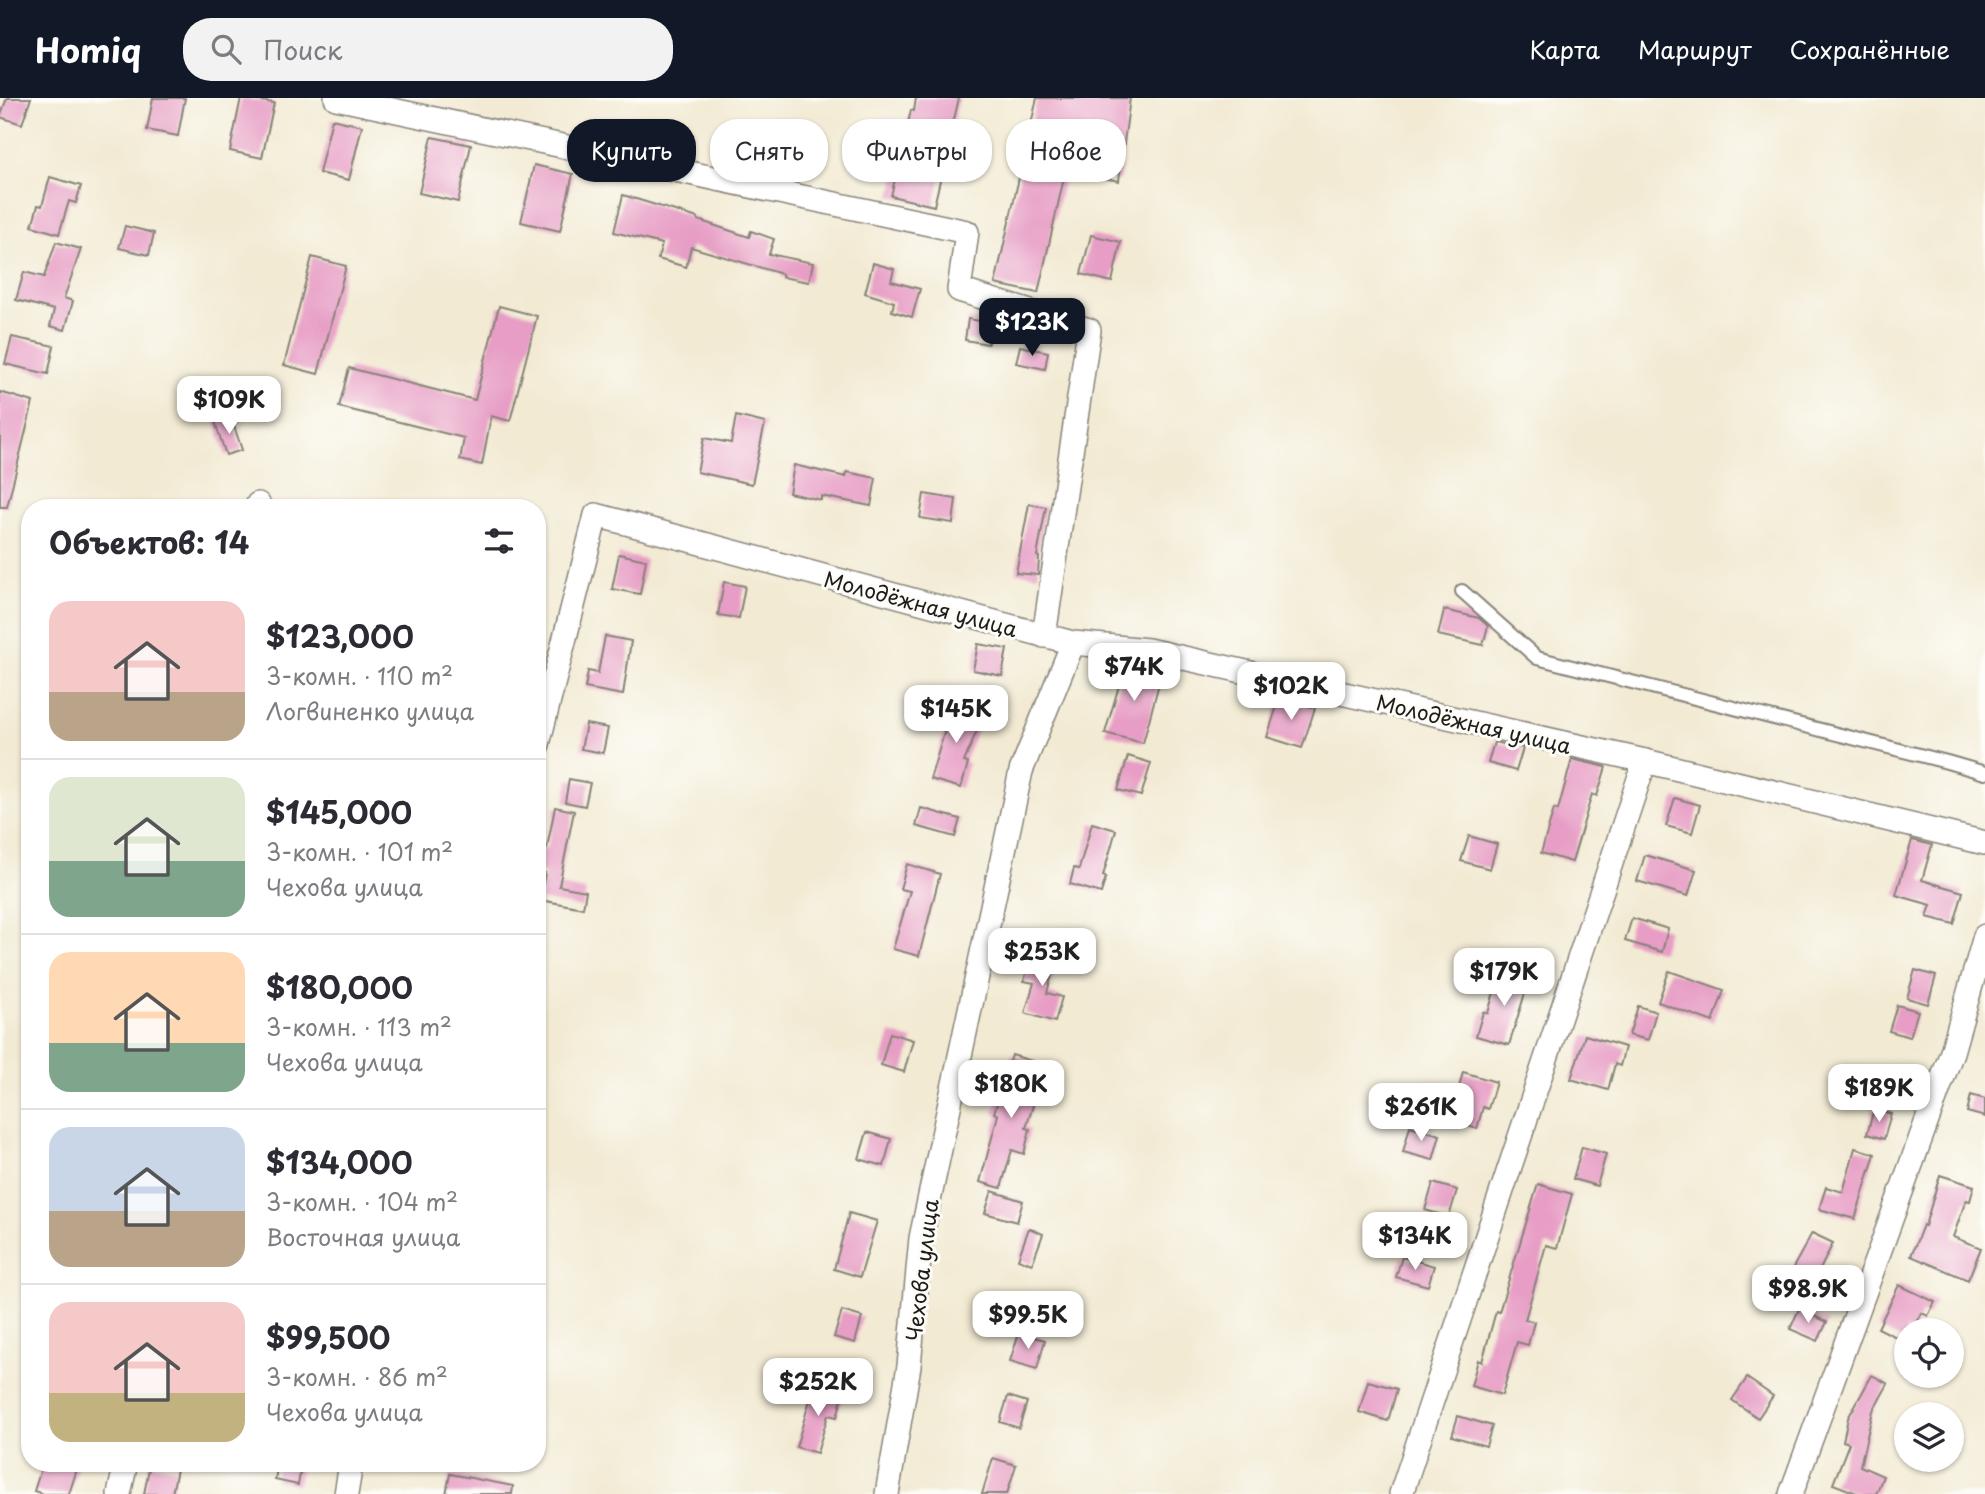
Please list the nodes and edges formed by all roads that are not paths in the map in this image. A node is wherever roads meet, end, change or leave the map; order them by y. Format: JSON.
{"nodes":[{"id":1,"x":336,"y":98,"type":"edge"},
{"id":2,"x":1462,"y":591,"type":"dead end"},
{"id":3,"x":1044,"y":636,"type":"junction"},
{"id":4,"x":1073,"y":643,"type":"junction"},
{"id":5,"x":546,"y":712,"type":"edge"},
{"id":6,"x":1645,"y":761,"type":"junction"},
{"id":7,"x":1985,"y":774,"type":"edge"},
{"id":8,"x":1985,"y":843,"type":"edge"},
{"id":9,"x":1985,"y":936,"type":"edge"},
{"id":10,"x":123,"y":1472,"type":"edge"},
{"id":11,"x":350,"y":1472,"type":"edge"},
{"id":12,"x":119,"y":1494,"type":"edge"},
{"id":13,"x":346,"y":1494,"type":"edge"},
{"id":14,"x":887,"y":1494,"type":"edge"},
{"id":15,"x":1401,"y":1494,"type":"edge"},
{"id":16,"x":1791,"y":1494,"type":"edge"}],
"edges":[{"from":1,"to":3,"type":"street"},
{"from":2,"to":7,"type":"lane"},
{"from":3,"to":4,"type":"street","name":"Молодёжная улица"},
{"from":3,"to":5,"type":"street","name":"Молодёжная улица"},
{"from":4,"to":6,"type":"street","name":"Молодёжная улица"},
{"from":4,"to":14,"type":"street","name":"Чехова улица"},
{"from":6,"to":8,"type":"street","name":"Молодёжная улица"},
{"from":6,"to":15,"type":"street"},
{"from":9,"to":16,"type":"street"},
{"from":10,"to":12,"type":"street"},
{"from":11,"to":13,"type":"street"}]}
